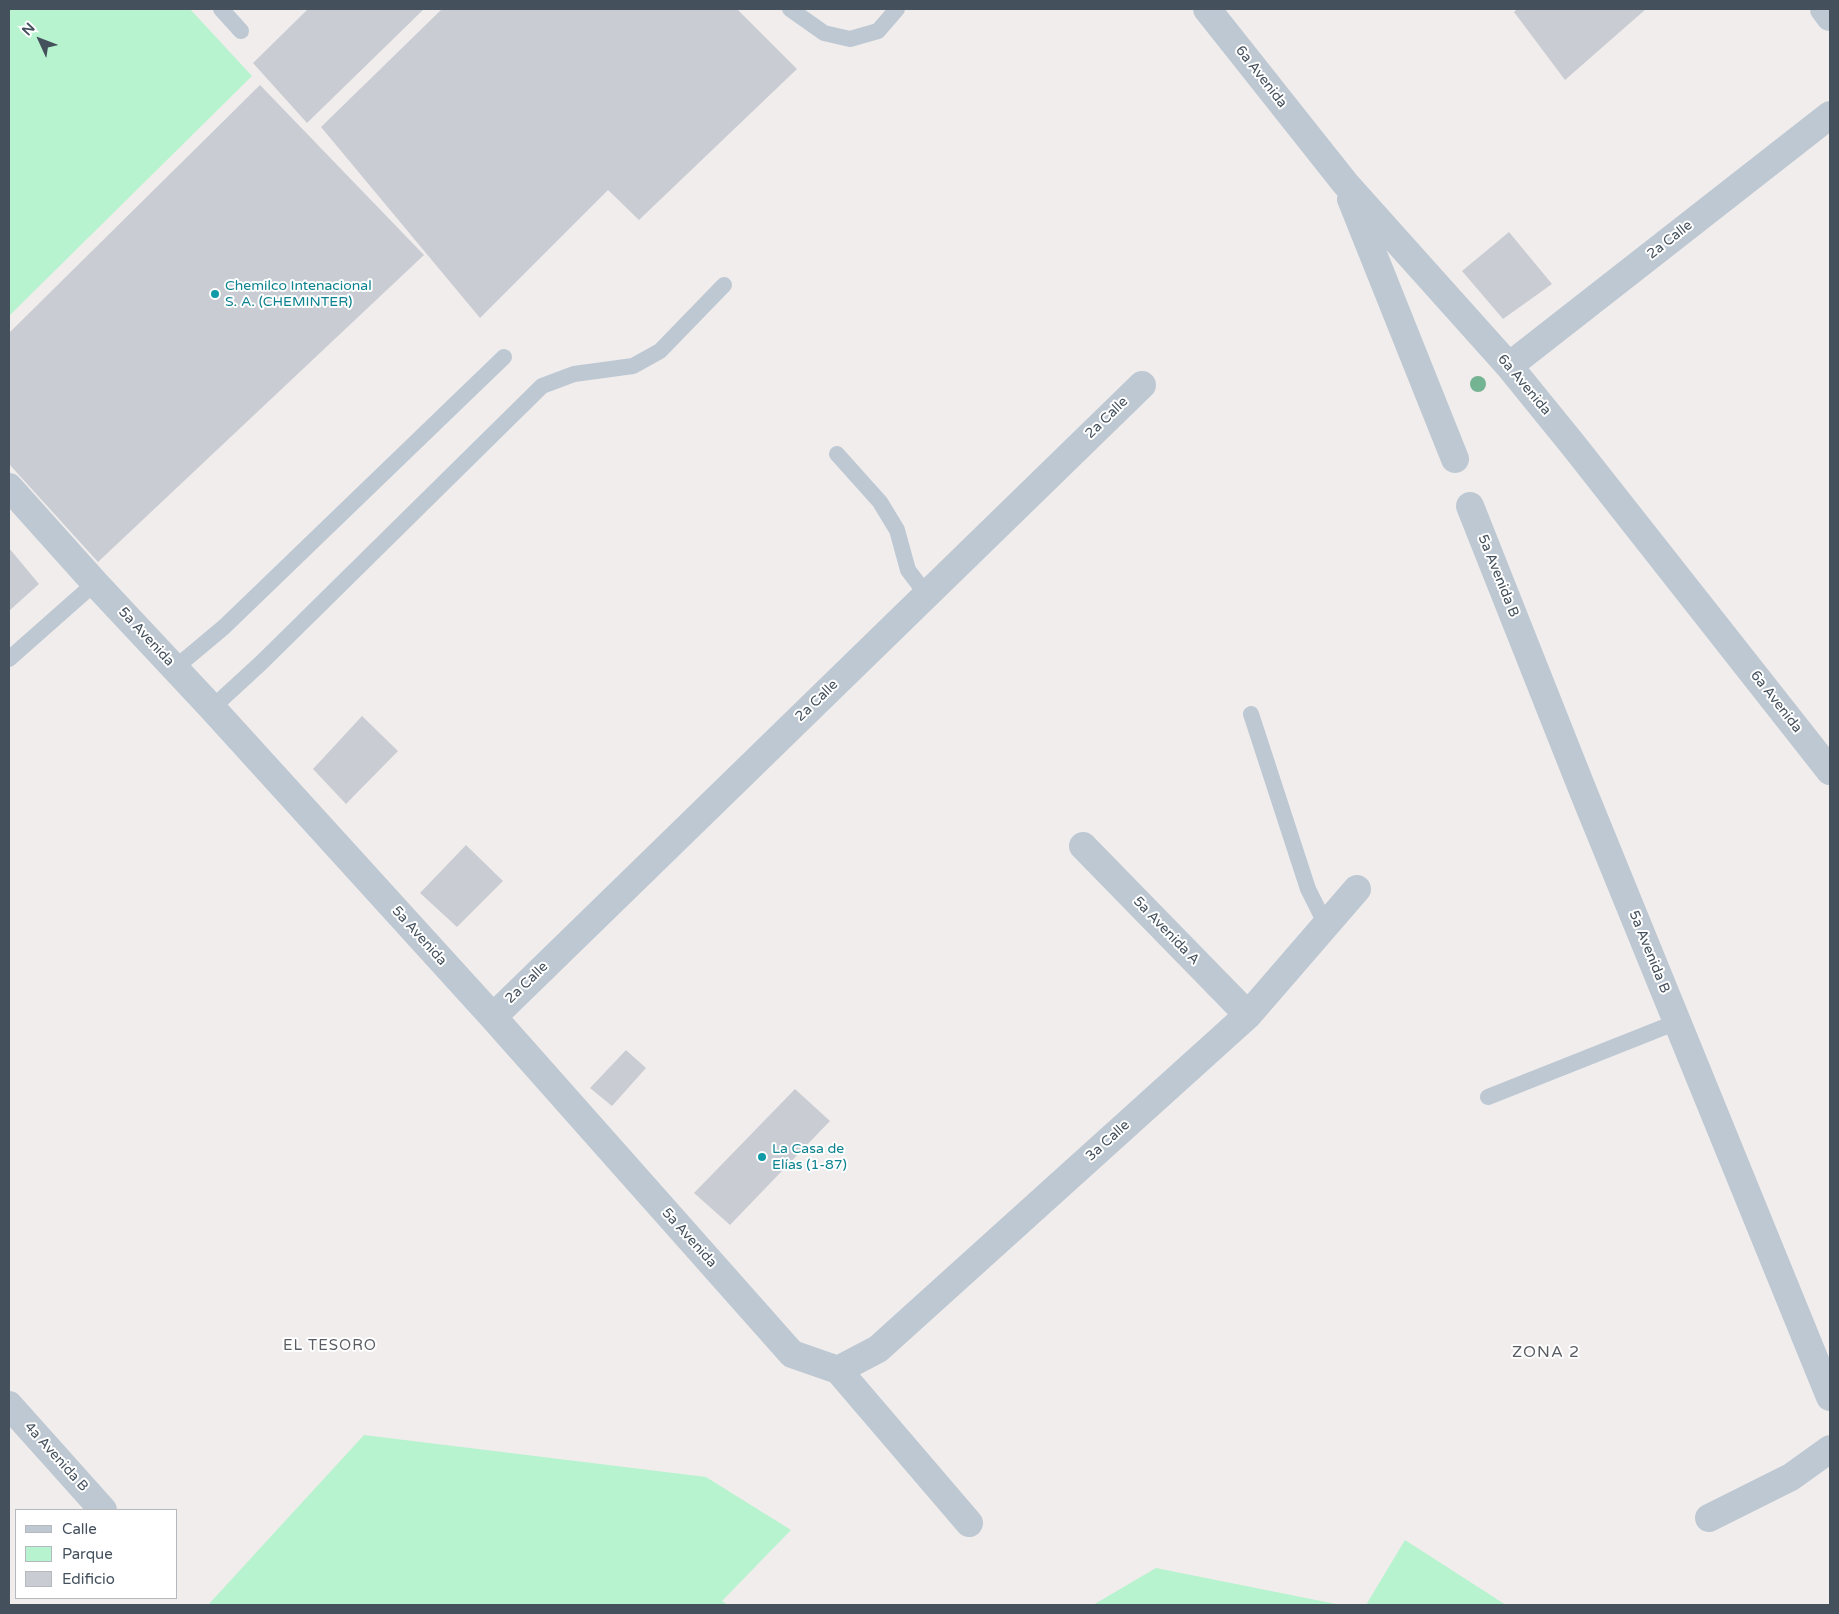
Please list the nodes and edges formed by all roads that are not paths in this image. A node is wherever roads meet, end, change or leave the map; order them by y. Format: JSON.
{"nodes":[{"id":1,"x":220,"y":9,"type":"edge"},
{"id":2,"x":790,"y":9,"type":"edge"},
{"id":3,"x":897,"y":9,"type":"edge"},
{"id":4,"x":1207,"y":9,"type":"edge"},
{"id":5,"x":1824,"y":9,"type":"edge"},
{"id":6,"x":1830,"y":16,"type":"edge"},
{"id":7,"x":241,"y":31,"type":"dead end"},
{"id":8,"x":1830,"y":115,"type":"edge"},
{"id":9,"x":1344,"y":183,"type":"junction"},
{"id":10,"x":724,"y":285,"type":"dead end"},
{"id":11,"x":504,"y":357,"type":"dead end"},
{"id":12,"x":1509,"y":366,"type":"junction"},
{"id":13,"x":1142,"y":385,"type":"dead end"},
{"id":14,"x":837,"y":454,"type":"dead end"},
{"id":15,"x":1455,"y":459,"type":"dead end"},
{"id":16,"x":9,"y":487,"type":"edge"},
{"id":17,"x":1470,"y":506,"type":"dead end"},
{"id":18,"x":95,"y":583,"type":"junction"},
{"id":19,"x":926,"y":594,"type":"junction"},
{"id":20,"x":9,"y":659,"type":"edge"},
{"id":21,"x":175,"y":668,"type":"junction"},
{"id":22,"x":212,"y":708,"type":"junction"},
{"id":23,"x":1251,"y":714,"type":"dead end"},
{"id":24,"x":1830,"y":771,"type":"edge"},
{"id":25,"x":1083,"y":846,"type":"dead end"},
{"id":26,"x":1357,"y":889,"type":"dead end"},
{"id":27,"x":1326,"y":925,"type":"junction"},
{"id":28,"x":1248,"y":1015,"type":"junction"},
{"id":29,"x":493,"y":1017,"type":"junction"},
{"id":30,"x":1677,"y":1022,"type":"junction"},
{"id":31,"x":1488,"y":1097,"type":"dead end"},
{"id":32,"x":838,"y":1370,"type":"junction"},
{"id":33,"x":1830,"y":1397,"type":"edge"},
{"id":34,"x":9,"y":1405,"type":"edge"},
{"id":35,"x":1830,"y":1449,"type":"edge"},
{"id":36,"x":102,"y":1509,"type":"edge"},
{"id":37,"x":1709,"y":1518,"type":"dead end"},
{"id":38,"x":969,"y":1523,"type":"dead end"}],
"edges":[{"from":1,"to":7,"type":"lane"},
{"from":2,"to":3,"type":"lane"},
{"from":4,"to":9,"type":"street","name":"6a Avenida"},
{"from":5,"to":6,"type":"street"},
{"from":8,"to":12,"type":"street","name":"2a Calle"},
{"from":9,"to":12,"type":"street","name":"6a Avenida"},
{"from":9,"to":15,"type":"street"},
{"from":10,"to":22,"type":"lane"},
{"from":11,"to":21,"type":"lane"},
{"from":12,"to":24,"type":"street","name":"6a Avenida"},
{"from":13,"to":19,"type":"street","name":"2a Calle"},
{"from":14,"to":19,"type":"lane"},
{"from":16,"to":18,"type":"street","name":"5a Avenida"},
{"from":17,"to":30,"type":"street","name":"5a Avenida B"},
{"from":18,"to":20,"type":"lane"},
{"from":18,"to":21,"type":"street","name":"5a Avenida"},
{"from":19,"to":29,"type":"street","name":"2a Calle"},
{"from":21,"to":22,"type":"street","name":"5a Avenida"},
{"from":22,"to":29,"type":"street","name":"5a Avenida"},
{"from":23,"to":27,"type":"lane"},
{"from":25,"to":28,"type":"street","name":"5a Avenida A"},
{"from":26,"to":27,"type":"street","name":"3a Calle"},
{"from":27,"to":28,"type":"street","name":"3a Calle"},
{"from":28,"to":32,"type":"street","name":"3a Calle"},
{"from":29,"to":32,"type":"street","name":"5a Avenida"},
{"from":30,"to":31,"type":"lane"},
{"from":30,"to":33,"type":"street","name":"5a Avenida B"},
{"from":32,"to":38,"type":"street"},
{"from":34,"to":36,"type":"street","name":"4a Avenida B"},
{"from":35,"to":37,"type":"street"}]}
